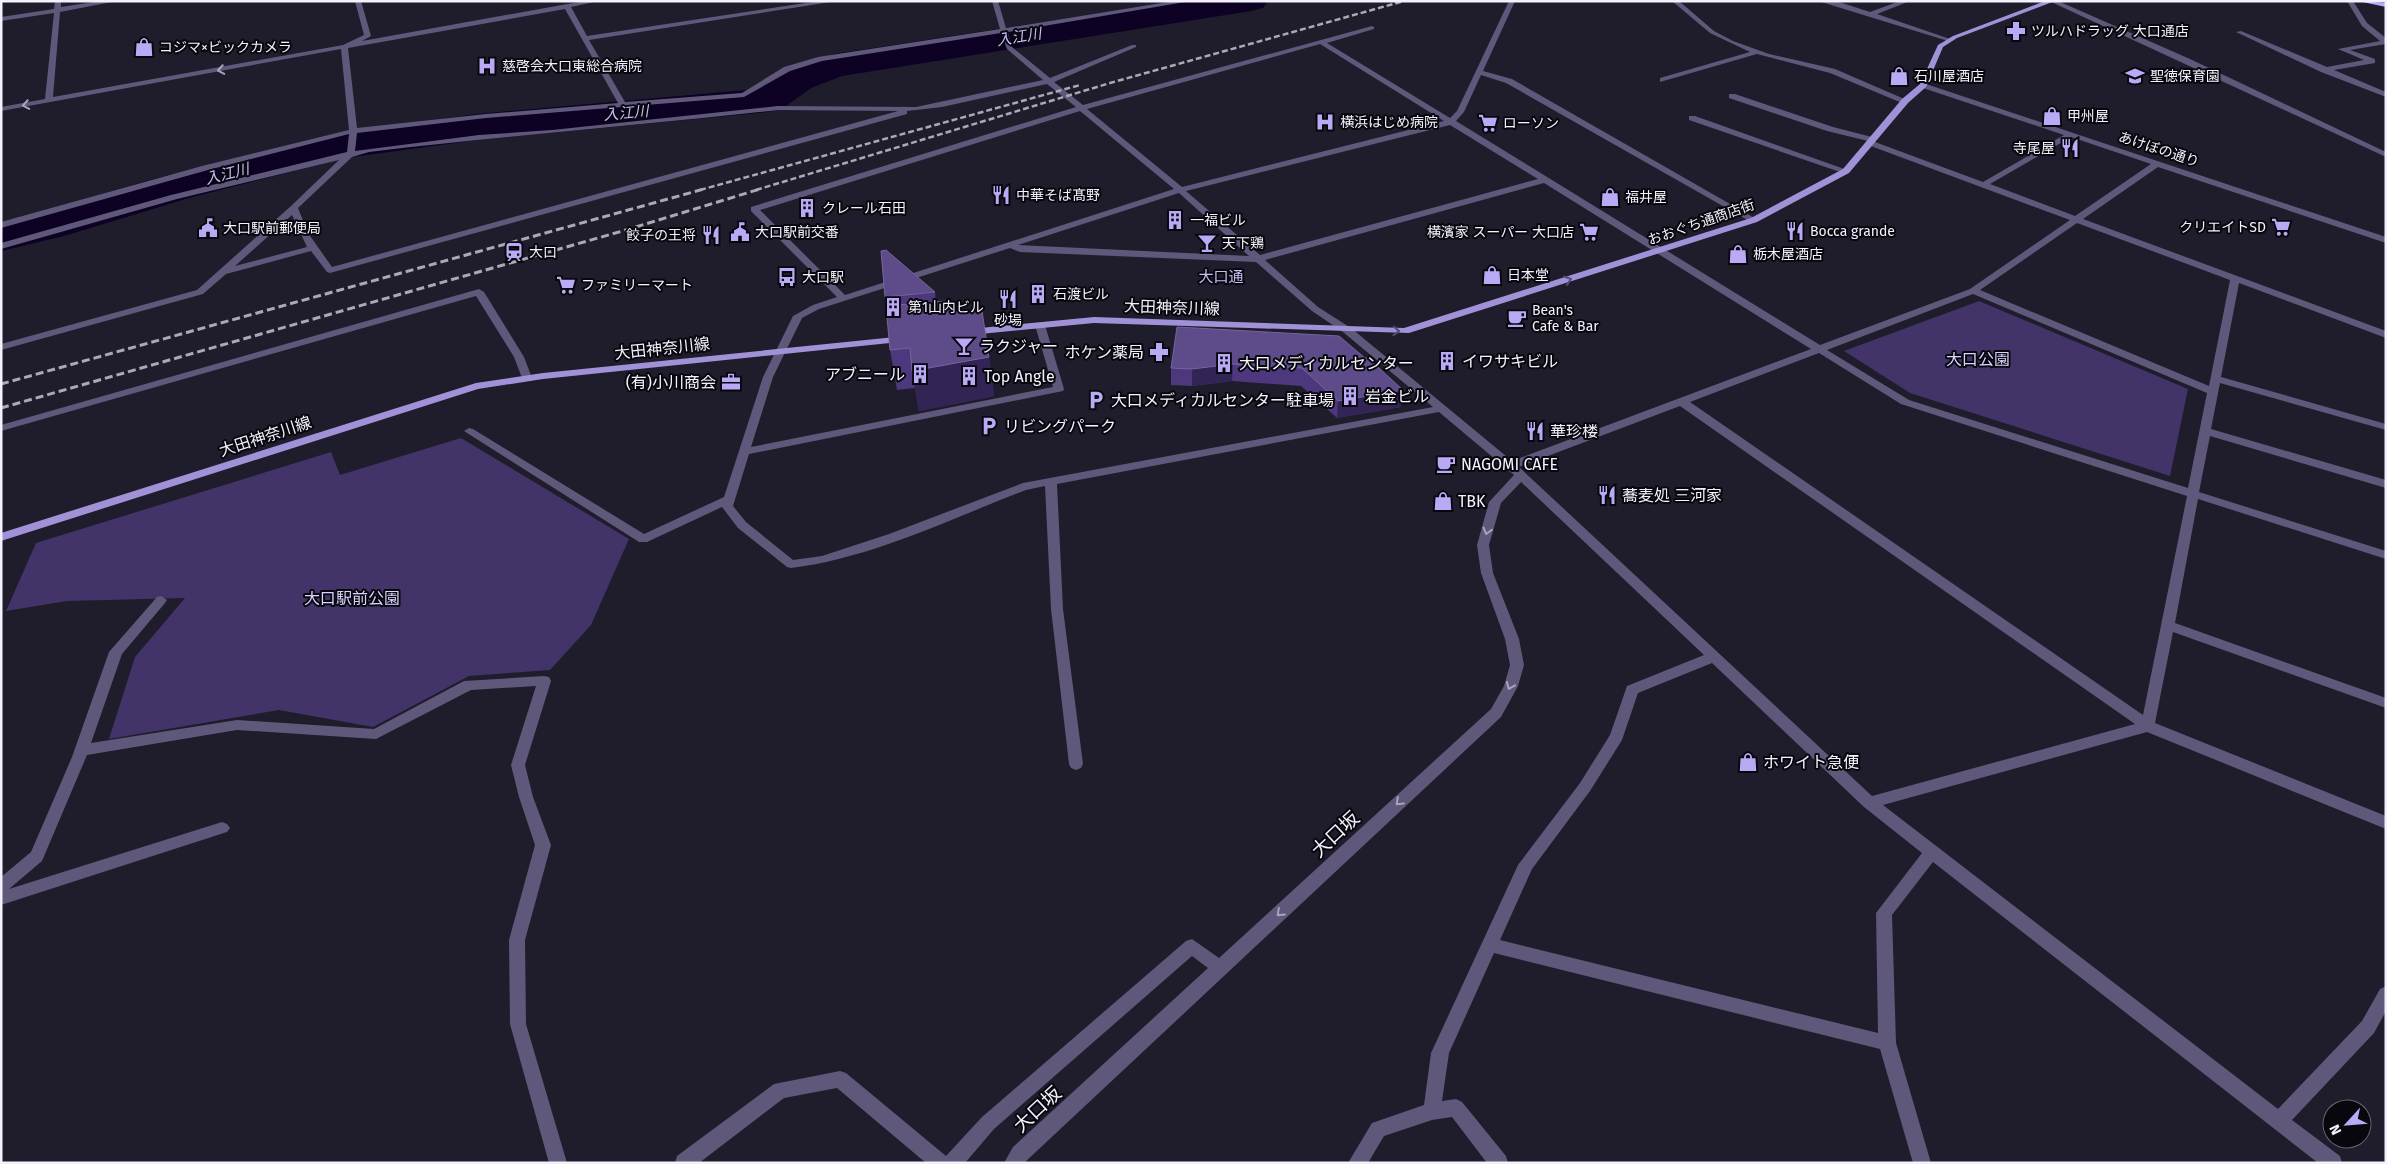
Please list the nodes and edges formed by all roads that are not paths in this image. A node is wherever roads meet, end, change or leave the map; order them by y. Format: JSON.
{"nodes":[{"id":1,"x":58,"y":1,"type":"edge"},
{"id":2,"x":114,"y":1,"type":"edge"},
{"id":3,"x":358,"y":1,"type":"edge"},
{"id":4,"x":596,"y":1,"type":"edge"},
{"id":5,"x":834,"y":1,"type":"edge"},
{"id":6,"x":995,"y":1,"type":"edge"},
{"id":7,"x":1188,"y":1,"type":"edge"},
{"id":8,"x":1512,"y":1,"type":"edge"},
{"id":9,"x":1675,"y":1,"type":"edge"},
{"id":10,"x":1821,"y":1,"type":"edge"},
{"id":11,"x":1907,"y":1,"type":"edge"},
{"id":12,"x":2052,"y":1,"type":"edge"},
{"id":13,"x":2350,"y":1,"type":"edge"},
{"id":14,"x":2362,"y":1,"type":"edge"},
{"id":15,"x":586,"y":2,"type":"edge"},
{"id":16,"x":1841,"y":3,"type":"edge"},
{"id":17,"x":565,"y":4,"type":"edge"},
{"id":18,"x":2386,"y":5,"type":"edge"},
{"id":19,"x":58,"y":10,"type":"junction"},
{"id":20,"x":1868,"y":14,"type":"junction"},
{"id":21,"x":1,"y":19,"type":"edge"},
{"id":22,"x":1372,"y":28,"type":"dead end"},
{"id":23,"x":2239,"y":32,"type":"dead end"},
{"id":24,"x":1004,"y":34,"type":"junction"},
{"id":25,"x":368,"y":36,"type":"junction"},
{"id":26,"x":586,"y":38,"type":"junction"},
{"id":27,"x":1950,"y":40,"type":"junction"},
{"id":28,"x":2386,"y":42,"type":"edge"},
{"id":29,"x":1323,"y":43,"type":"junction"},
{"id":30,"x":1134,"y":46,"type":"dead end"},
{"id":31,"x":344,"y":47,"type":"junction"},
{"id":32,"x":1757,"y":52,"type":"junction"},
{"id":33,"x":2324,"y":70,"type":"junction"},
{"id":34,"x":1479,"y":72,"type":"junction"},
{"id":35,"x":1663,"y":80,"type":"dead end"},
{"id":36,"x":1049,"y":82,"type":"junction"},
{"id":37,"x":1923,"y":85,"type":"junction"},
{"id":38,"x":2386,"y":95,"type":"edge"},
{"id":39,"x":1732,"y":96,"type":"dead end"},
{"id":40,"x":49,"y":97,"type":"junction"},
{"id":41,"x":1905,"y":101,"type":"junction"},
{"id":42,"x":1,"y":102,"type":"edge"},
{"id":43,"x":622,"y":104,"type":"junction"},
{"id":44,"x":916,"y":108,"type":"junction"},
{"id":45,"x":1081,"y":108,"type":"junction"},
{"id":46,"x":1,"y":109,"type":"edge"},
{"id":47,"x":1692,"y":118,"type":"dead end"},
{"id":48,"x":1452,"y":122,"type":"junction"},
{"id":49,"x":353,"y":133,"type":"junction"},
{"id":50,"x":2071,"y":134,"type":"junction"},
{"id":51,"x":1872,"y":142,"type":"junction"},
{"id":52,"x":350,"y":154,"type":"junction"},
{"id":53,"x":2386,"y":155,"type":"edge"},
{"id":54,"x":2158,"y":163,"type":"junction"},
{"id":55,"x":1846,"y":171,"type":"junction"},
{"id":56,"x":1544,"y":180,"type":"junction"},
{"id":57,"x":1983,"y":185,"type":"junction"},
{"id":58,"x":1180,"y":190,"type":"junction"},
{"id":59,"x":294,"y":208,"type":"junction"},
{"id":60,"x":1754,"y":220,"type":"junction"},
{"id":61,"x":2076,"y":220,"type":"junction"},
{"id":62,"x":1,"y":225,"type":"edge"},
{"id":63,"x":2386,"y":240,"type":"edge"},
{"id":64,"x":1011,"y":245,"type":"junction"},
{"id":65,"x":1,"y":246,"type":"edge"},
{"id":66,"x":313,"y":248,"type":"junction"},
{"id":67,"x":1659,"y":251,"type":"junction"},
{"id":68,"x":1257,"y":258,"type":"junction"},
{"id":69,"x":224,"y":272,"type":"junction"},
{"id":70,"x":2235,"y":279,"type":"junction"},
{"id":71,"x":1973,"y":291,"type":"junction"},
{"id":72,"x":844,"y":299,"type":"junction"},
{"id":73,"x":1040,"y":325,"type":"junction"},
{"id":74,"x":1347,"y":330,"type":"junction"},
{"id":75,"x":2384,"y":333,"type":"edge"},
{"id":76,"x":960,"y":334,"type":"edge"},
{"id":77,"x":920,"y":338,"type":"edge"},
{"id":78,"x":1,"y":348,"type":"edge"},
{"id":79,"x":1819,"y":349,"type":"junction"},
{"id":80,"x":781,"y":352,"type":"junction"},
{"id":81,"x":527,"y":378,"type":"junction"},
{"id":82,"x":2216,"y":378,"type":"junction"},
{"id":83,"x":2213,"y":392,"type":"junction"},
{"id":84,"x":1681,"y":401,"type":"junction"},
{"id":85,"x":1442,"y":408,"type":"junction"},
{"id":86,"x":2386,"y":427,"type":"edge"},
{"id":87,"x":1,"y":428,"type":"edge"},
{"id":88,"x":469,"y":431,"type":"dead end"},
{"id":89,"x":2206,"y":431,"type":"junction"},
{"id":90,"x":744,"y":452,"type":"junction"},
{"id":91,"x":1516,"y":471,"type":"junction"},
{"id":92,"x":1051,"y":482,"type":"junction"},
{"id":93,"x":2386,"y":484,"type":"edge"},
{"id":94,"x":2193,"y":493,"type":"junction"},
{"id":95,"x":729,"y":499,"type":"junction"},
{"id":96,"x":1,"y":537,"type":"edge"},
{"id":97,"x":2386,"y":555,"type":"edge"},
{"id":98,"x":161,"y":600,"type":"dead end"},
{"id":99,"x":2167,"y":625,"type":"junction"},
{"id":100,"x":1713,"y":657,"type":"junction"},
{"id":101,"x":2386,"y":703,"type":"edge"},
{"id":102,"x":2148,"y":726,"type":"junction"},
{"id":103,"x":81,"y":750,"type":"junction"},
{"id":104,"x":1076,"y":764,"type":"dead end"},
{"id":105,"x":1869,"y":803,"type":"junction"},
{"id":106,"x":2386,"y":824,"type":"edge"},
{"id":107,"x":222,"y":828,"type":"dead end"},
{"id":108,"x":1932,"y":852,"type":"junction"},
{"id":109,"x":1,"y":886,"type":"edge"},
{"id":110,"x":1,"y":898,"type":"edge"},
{"id":111,"x":1490,"y":945,"type":"junction"},
{"id":112,"x":1220,"y":968,"type":"junction"},
{"id":113,"x":2386,"y":994,"type":"edge"},
{"id":114,"x":1887,"y":1043,"type":"junction"},
{"id":115,"x":1432,"y":1111,"type":"junction"},
{"id":116,"x":2279,"y":1121,"type":"junction"},
{"id":117,"x":558,"y":1163,"type":"edge"},
{"id":118,"x":684,"y":1163,"type":"edge"},
{"id":119,"x":941,"y":1163,"type":"edge"},
{"id":120,"x":952,"y":1163,"type":"edge"},
{"id":121,"x":1013,"y":1163,"type":"edge"},
{"id":122,"x":1357,"y":1163,"type":"edge"},
{"id":123,"x":1499,"y":1163,"type":"edge"},
{"id":124,"x":1922,"y":1163,"type":"edge"},
{"id":125,"x":2333,"y":1163,"type":"edge"}],
"edges":[{"from":1,"to":19,"type":"street"},
{"from":2,"to":19,"type":"street"},
{"from":3,"to":25,"type":"street"},
{"from":4,"to":15,"type":"street"},
{"from":5,"to":26,"type":"street"},
{"from":6,"to":24,"type":"street"},
{"from":7,"to":24,"type":"street"},
{"from":8,"to":34,"type":"street"},
{"from":9,"to":32,"type":"street"},
{"from":10,"to":16,"type":"street"},
{"from":11,"to":20,"type":"street"},
{"from":12,"to":27,"type":"main road","name":"おおぐち通商店街"},
{"from":12,"to":53,"type":"street"},
{"from":13,"to":28,"type":"street"},
{"from":14,"to":18,"type":"highway"},
{"from":15,"to":17,"type":"street"},
{"from":16,"to":20,"type":"street"},
{"from":17,"to":25,"type":"street"},
{"from":17,"to":26,"type":"street"},
{"from":17,"to":31,"type":"street"},
{"from":19,"to":21,"type":"street"},
{"from":19,"to":40,"type":"street"},
{"from":20,"to":27,"type":"street"},
{"from":22,"to":29,"type":"street"},
{"from":23,"to":33,"type":"street"},
{"from":24,"to":36,"type":"street"},
{"from":24,"to":43,"type":"street"},
{"from":25,"to":31,"type":"street"},
{"from":25,"to":40,"type":"street"},
{"from":26,"to":43,"type":"street"},
{"from":27,"to":37,"type":"main road","name":"おおぐち通商店街"},
{"from":28,"to":33,"type":"street"},
{"from":29,"to":45,"type":"street"},
{"from":29,"to":48,"type":"street"},
{"from":30,"to":36,"type":"street"},
{"from":31,"to":40,"type":"street","one_way":true},
{"from":31,"to":49,"type":"street"},
{"from":32,"to":35,"type":"street"},
{"from":32,"to":41,"type":"street"},
{"from":33,"to":38,"type":"street"},
{"from":34,"to":48,"type":"street"},
{"from":34,"to":60,"type":"street"},
{"from":36,"to":44,"type":"street"},
{"from":36,"to":45,"type":"street"},
{"from":37,"to":41,"type":"main road","name":"おおぐち通商店街"},
{"from":37,"to":50,"type":"street","name":"あけぼの通り"},
{"from":39,"to":51,"type":"street"},
{"from":40,"to":42,"type":"street"},
{"from":40,"to":46,"type":"street","one_way":true},
{"from":41,"to":51,"type":"main road","name":"おおぐち通商店街"},
{"from":43,"to":49,"type":"street"},
{"from":44,"to":52,"type":"street"},
{"from":44,"to":66,"type":"street"},
{"from":45,"to":58,"type":"street"},
{"from":45,"to":72,"type":"street"},
{"from":47,"to":55,"type":"street"},
{"from":48,"to":56,"type":"street"},
{"from":48,"to":58,"type":"street"},
{"from":49,"to":52,"type":"street"},
{"from":49,"to":62,"type":"street"},
{"from":50,"to":54,"type":"street","name":"あけぼの通り"},
{"from":50,"to":57,"type":"street"},
{"from":51,"to":55,"type":"main road","name":"おおぐち通商店街"},
{"from":51,"to":57,"type":"street"},
{"from":52,"to":59,"type":"street"},
{"from":52,"to":65,"type":"street"},
{"from":54,"to":61,"type":"street"},
{"from":54,"to":63,"type":"street","name":"あけぼの通り"},
{"from":55,"to":60,"type":"main road","name":"おおぐち通商店街"},
{"from":56,"to":67,"type":"street"},
{"from":56,"to":68,"type":"street"},
{"from":57,"to":61,"type":"street"},
{"from":58,"to":64,"type":"street"},
{"from":58,"to":68,"type":"street"},
{"from":59,"to":66,"type":"street"},
{"from":59,"to":69,"type":"street"},
{"from":60,"to":67,"type":"main road","name":"おおぐち通商店街"},
{"from":61,"to":70,"type":"street"},
{"from":61,"to":71,"type":"street"},
{"from":64,"to":68,"type":"street"},
{"from":64,"to":72,"type":"street"},
{"from":66,"to":69,"type":"street"},
{"from":74,"to":67,"type":"main road","name":"おおぐち通商店街","one_way":true},
{"from":67,"to":79,"type":"street"},
{"from":68,"to":74,"type":"street"},
{"from":69,"to":78,"type":"street"},
{"from":70,"to":75,"type":"street"},
{"from":70,"to":82,"type":"street"},
{"from":71,"to":79,"type":"street"},
{"from":71,"to":83,"type":"street"},
{"from":72,"to":80,"type":"street"},
{"from":73,"to":74,"type":"main road","name":"大田神奈川線"},
{"from":73,"to":76,"type":"main road","name":"大田神奈川線"},
{"from":73,"to":90,"type":"street"},
{"from":74,"to":85,"type":"street"},
{"from":77,"to":80,"type":"main road","name":"大田神奈川線"},
{"from":79,"to":84,"type":"street"},
{"from":79,"to":94,"type":"street"},
{"from":80,"to":81,"type":"main road","name":"大田神奈川線"},
{"from":80,"to":90,"type":"street"},
{"from":81,"to":87,"type":"street"},
{"from":81,"to":96,"type":"main road","name":"大田神奈川線"},
{"from":82,"to":83,"type":"street"},
{"from":82,"to":86,"type":"street"},
{"from":83,"to":89,"type":"street"},
{"from":84,"to":91,"type":"street"},
{"from":84,"to":102,"type":"street"},
{"from":85,"to":91,"type":"street"},
{"from":85,"to":92,"type":"street"},
{"from":88,"to":95,"type":"street"},
{"from":89,"to":93,"type":"street"},
{"from":89,"to":94,"type":"street"},
{"from":90,"to":95,"type":"street"},
{"from":91,"to":100,"type":"street"},
{"from":91,"to":112,"type":"street","name":"大口坂","one_way":true},
{"from":92,"to":95,"type":"street"},
{"from":92,"to":104,"type":"street"},
{"from":94,"to":97,"type":"street"},
{"from":94,"to":99,"type":"street"},
{"from":98,"to":103,"type":"street"},
{"from":99,"to":101,"type":"street"},
{"from":99,"to":102,"type":"street"},
{"from":100,"to":105,"type":"street"},
{"from":100,"to":111,"type":"street"},
{"from":102,"to":105,"type":"street"},
{"from":102,"to":106,"type":"street"},
{"from":103,"to":109,"type":"street"},
{"from":103,"to":117,"type":"street"},
{"from":105,"to":108,"type":"street"},
{"from":107,"to":110,"type":"street"},
{"from":108,"to":114,"type":"street"},
{"from":108,"to":116,"type":"street"},
{"from":111,"to":114,"type":"street"},
{"from":111,"to":115,"type":"street"},
{"from":112,"to":120,"type":"street"},
{"from":112,"to":121,"type":"street","name":"大口坂"},
{"from":113,"to":116,"type":"street"},
{"from":114,"to":124,"type":"street"},
{"from":115,"to":122,"type":"street"},
{"from":115,"to":123,"type":"street"},
{"from":116,"to":125,"type":"street"},
{"from":118,"to":119,"type":"street"}]}
